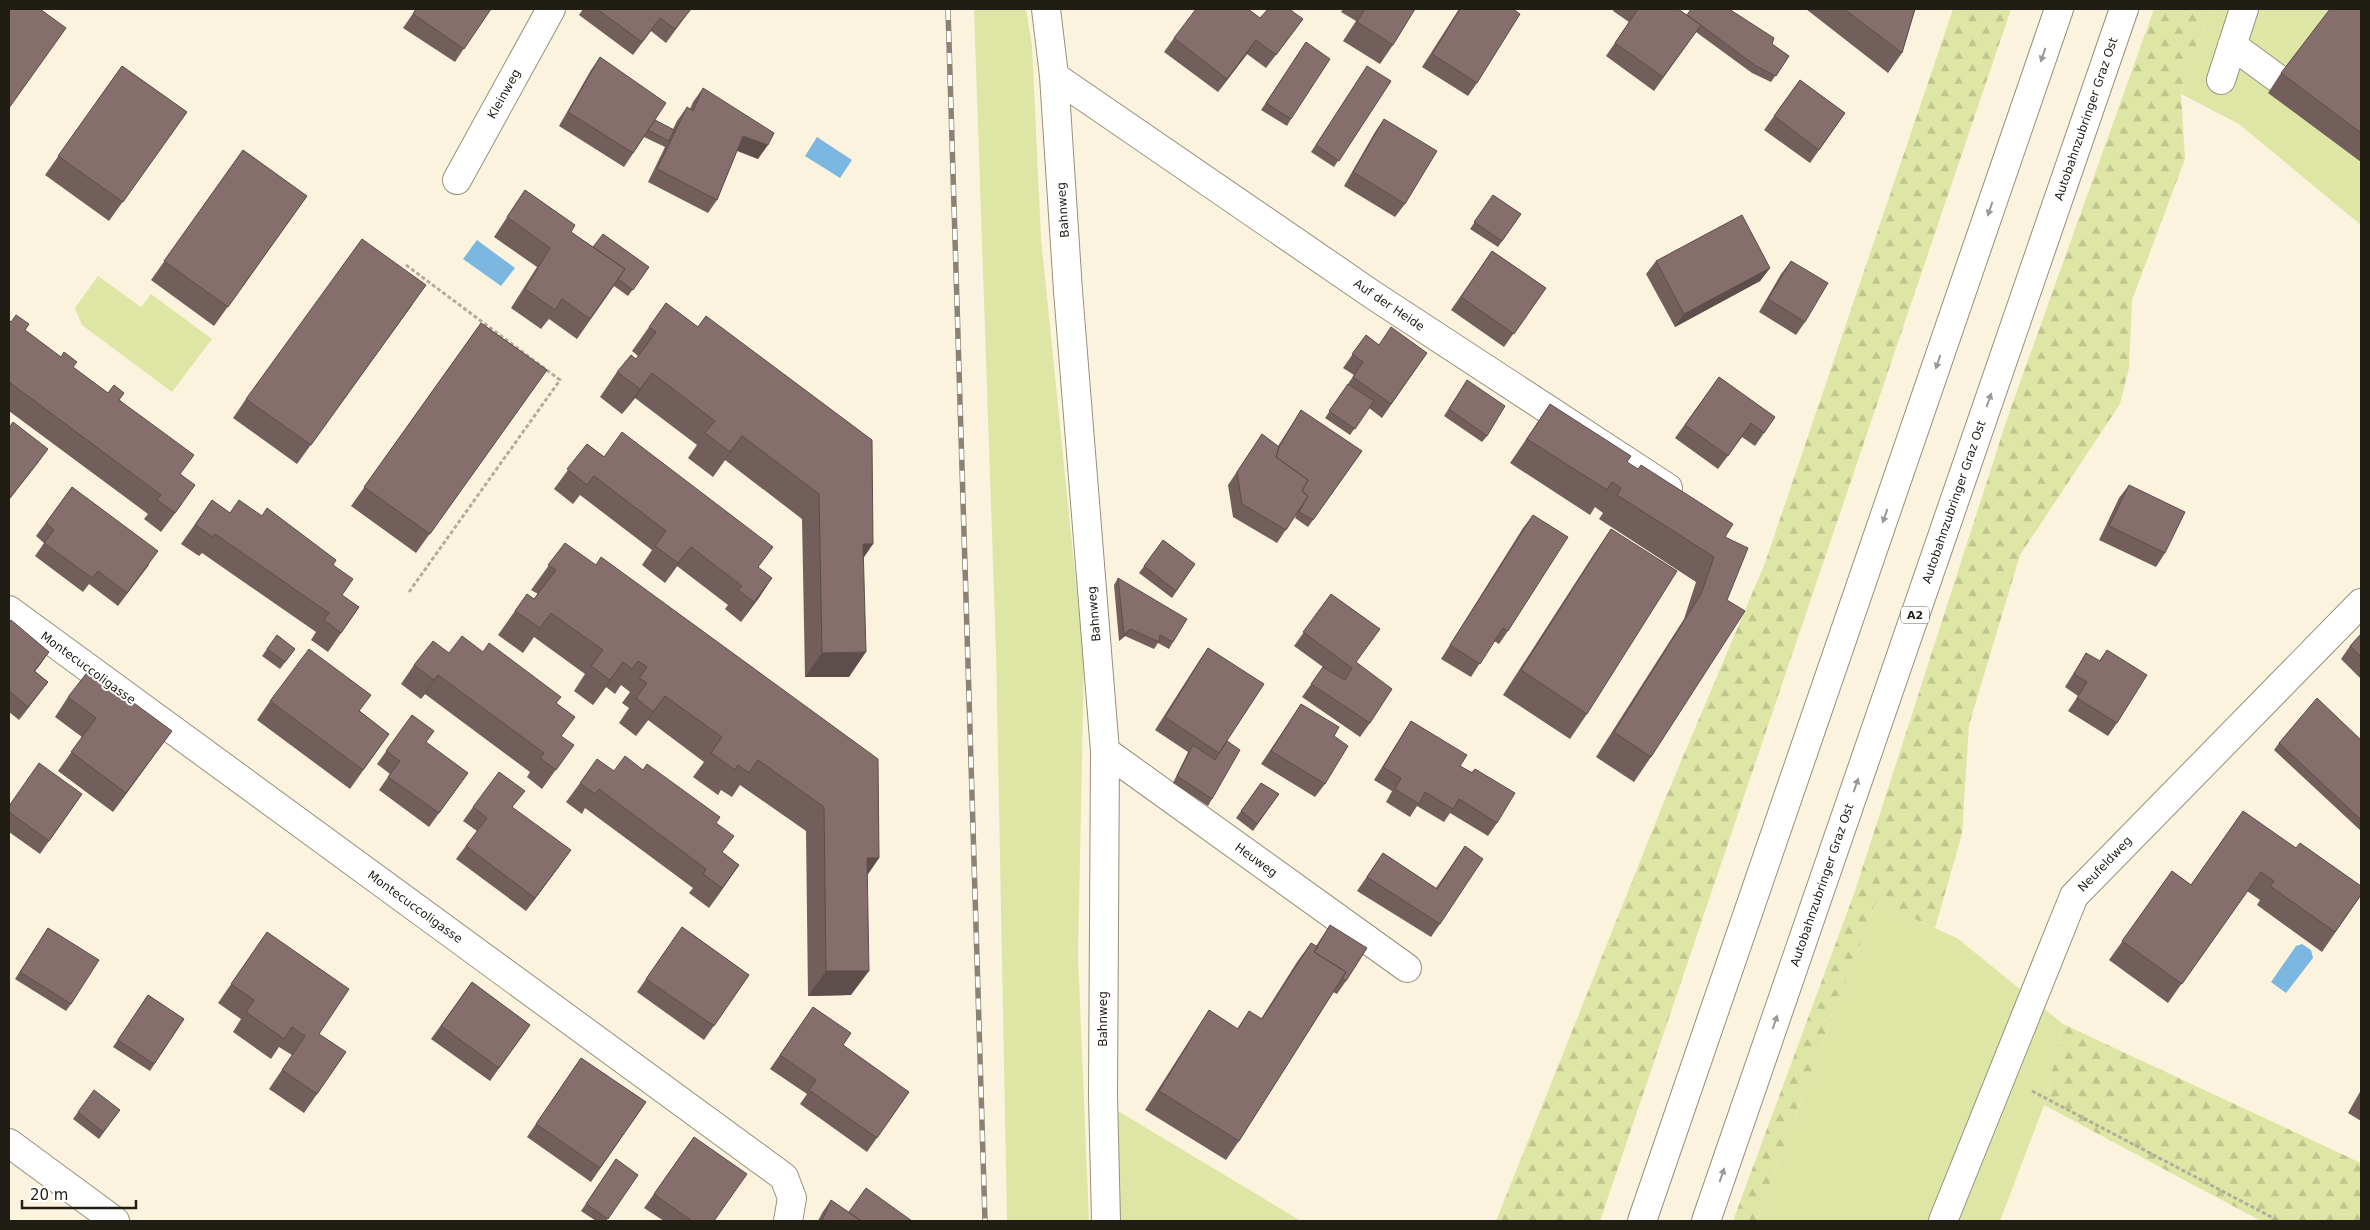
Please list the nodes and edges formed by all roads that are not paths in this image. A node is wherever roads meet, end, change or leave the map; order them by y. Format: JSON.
{"nodes":[{"id":1,"x":1046,"y":9,"type":"edge"},
{"id":2,"x":2059,"y":9,"type":"edge"},
{"id":3,"x":2124,"y":9,"type":"edge"},
{"id":4,"x":2244,"y":9,"type":"edge"},
{"id":5,"x":544,"y":12,"type":"edge"},
{"id":6,"x":2232,"y":44,"type":"junction"},
{"id":7,"x":1054,"y":76,"type":"junction"},
{"id":8,"x":2277,"y":78,"type":"dead end"},
{"id":9,"x":2221,"y":80,"type":"dead end"},
{"id":10,"x":457,"y":180,"type":"dead end"},
{"id":11,"x":1686,"y":500,"type":"edge"},
{"id":12,"x":2361,"y":603,"type":"edge"},
{"id":13,"x":9,"y":610,"type":"edge"},
{"id":14,"x":1105,"y":751,"type":"junction"},
{"id":15,"x":1407,"y":968,"type":"dead end"},
{"id":16,"x":9,"y":1143,"type":"edge"},
{"id":17,"x":115,"y":1221,"type":"edge"},
{"id":18,"x":788,"y":1221,"type":"edge"},
{"id":19,"x":1106,"y":1221,"type":"edge"},
{"id":20,"x":1642,"y":1221,"type":"edge"},
{"id":21,"x":1706,"y":1221,"type":"edge"},
{"id":22,"x":1943,"y":1221,"type":"edge"}],
"edges":[{"from":1,"to":7,"type":"main road","name":"Bahnweg"},
{"from":2,"to":20,"type":"main road","one_way":true},
{"from":21,"to":3,"type":"main road","name":"Autobahnzubringer Graz Ost","number":"A2","one_way":true},
{"from":4,"to":6,"type":"main road"},
{"from":5,"to":10,"type":"main road","name":"Kleinweg"},
{"from":6,"to":8,"type":"main road"},
{"from":6,"to":9,"type":"main road"},
{"from":7,"to":11,"type":"main road","name":"Auf der Heide"},
{"from":7,"to":14,"type":"main road","name":"Bahnweg"},
{"from":12,"to":22,"type":"main road","name":"Neufeldweg"},
{"from":13,"to":18,"type":"main road","name":"Montecuccoligasse"},
{"from":14,"to":15,"type":"main road","name":"Heuweg"},
{"from":14,"to":19,"type":"main road","name":"Bahnweg"},
{"from":16,"to":17,"type":"main road"}]}
